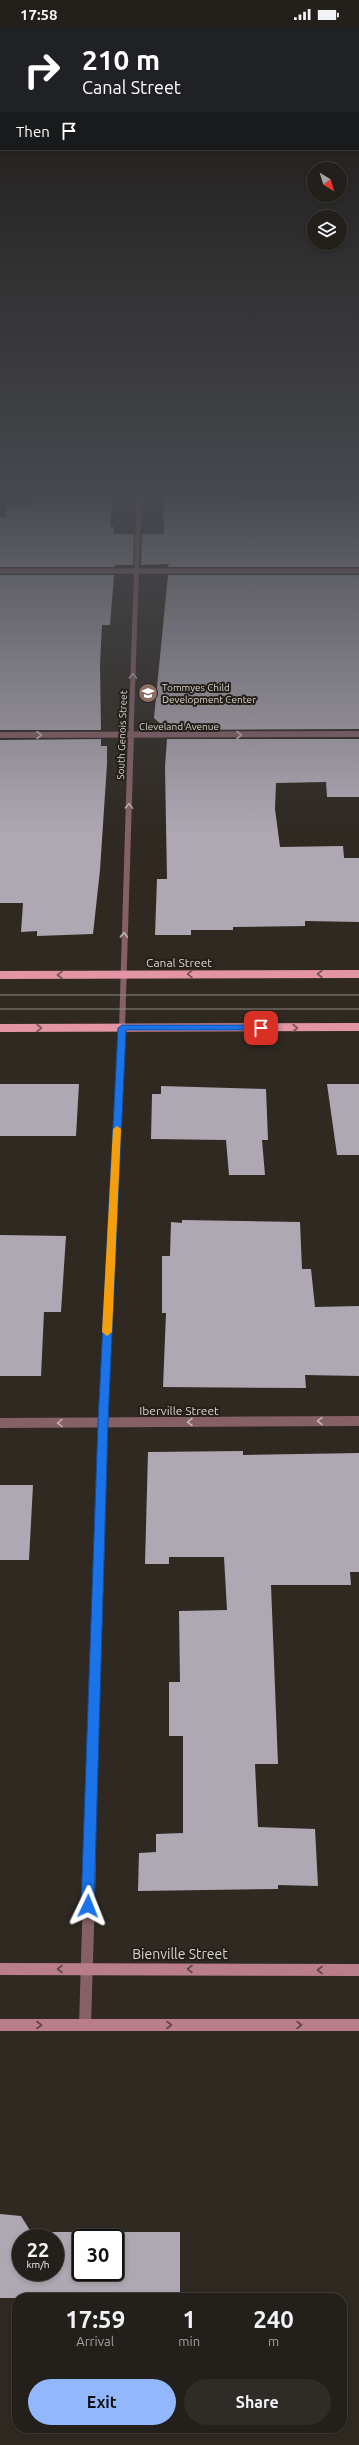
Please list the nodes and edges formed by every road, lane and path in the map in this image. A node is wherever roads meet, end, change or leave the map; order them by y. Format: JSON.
{"nodes":[{"id":1,"x":136,"y":610,"type":"edge"},
{"id":2,"x":359,"y":734,"type":"edge"},
{"id":3,"x":0,"y":735,"type":"edge"},
{"id":4,"x":131,"y":735,"type":"junction"},
{"id":5,"x":123,"y":974,"type":"junction"},
{"id":6,"x":359,"y":974,"type":"edge"},
{"id":7,"x":0,"y":975,"type":"edge"},
{"id":8,"x":359,"y":1027,"type":"edge"},
{"id":9,"x":0,"y":1028,"type":"edge"},
{"id":10,"x":122,"y":1028,"type":"junction"},
{"id":11,"x":359,"y":1421,"type":"edge"},
{"id":12,"x":103,"y":1422,"type":"junction"},
{"id":13,"x":0,"y":1423,"type":"edge"},
{"id":14,"x":0,"y":1969,"type":"edge"},
{"id":15,"x":86,"y":1969,"type":"junction"},
{"id":16,"x":359,"y":1970,"type":"edge"},
{"id":17,"x":359,"y":2024,"type":"edge"},
{"id":18,"x":0,"y":2025,"type":"edge"},
{"id":19,"x":85,"y":2025,"type":"junction"}],
"edges":[{"from":4,"to":1,"type":"street","name":"South Genois Street","one_way":true},
{"from":4,"to":2,"type":"street","name":"Cleveland Avenue","one_way":true},
{"from":3,"to":4,"type":"street","name":"Cleveland Avenue","one_way":true},
{"from":5,"to":4,"type":"street","name":"South Genois Street","one_way":true},
{"from":6,"to":5,"type":"main road","name":"Canal Street","one_way":true},
{"from":5,"to":7,"type":"main road","name":"Canal Street","one_way":true},
{"from":5,"to":10,"type":"street","name":"South Genois Street"},
{"from":10,"to":8,"type":"main road","one_way":true},
{"from":9,"to":10,"type":"main road","one_way":true},
{"from":10,"to":12,"type":"street","name":"South Genois Street"},
{"from":11,"to":12,"type":"street","name":"Iberville Street","one_way":true},
{"from":12,"to":13,"type":"street","name":"Iberville Street","one_way":true},
{"from":12,"to":15,"type":"street","name":"South Genois Street"},
{"from":15,"to":14,"type":"street","name":"Bienville Street","one_way":true},
{"from":16,"to":15,"type":"street","name":"Bienville Street","one_way":true},
{"from":15,"to":19,"type":"street","name":"South Genois Street"},
{"from":19,"to":17,"type":"street","one_way":true},
{"from":18,"to":19,"type":"street","one_way":true}]}
